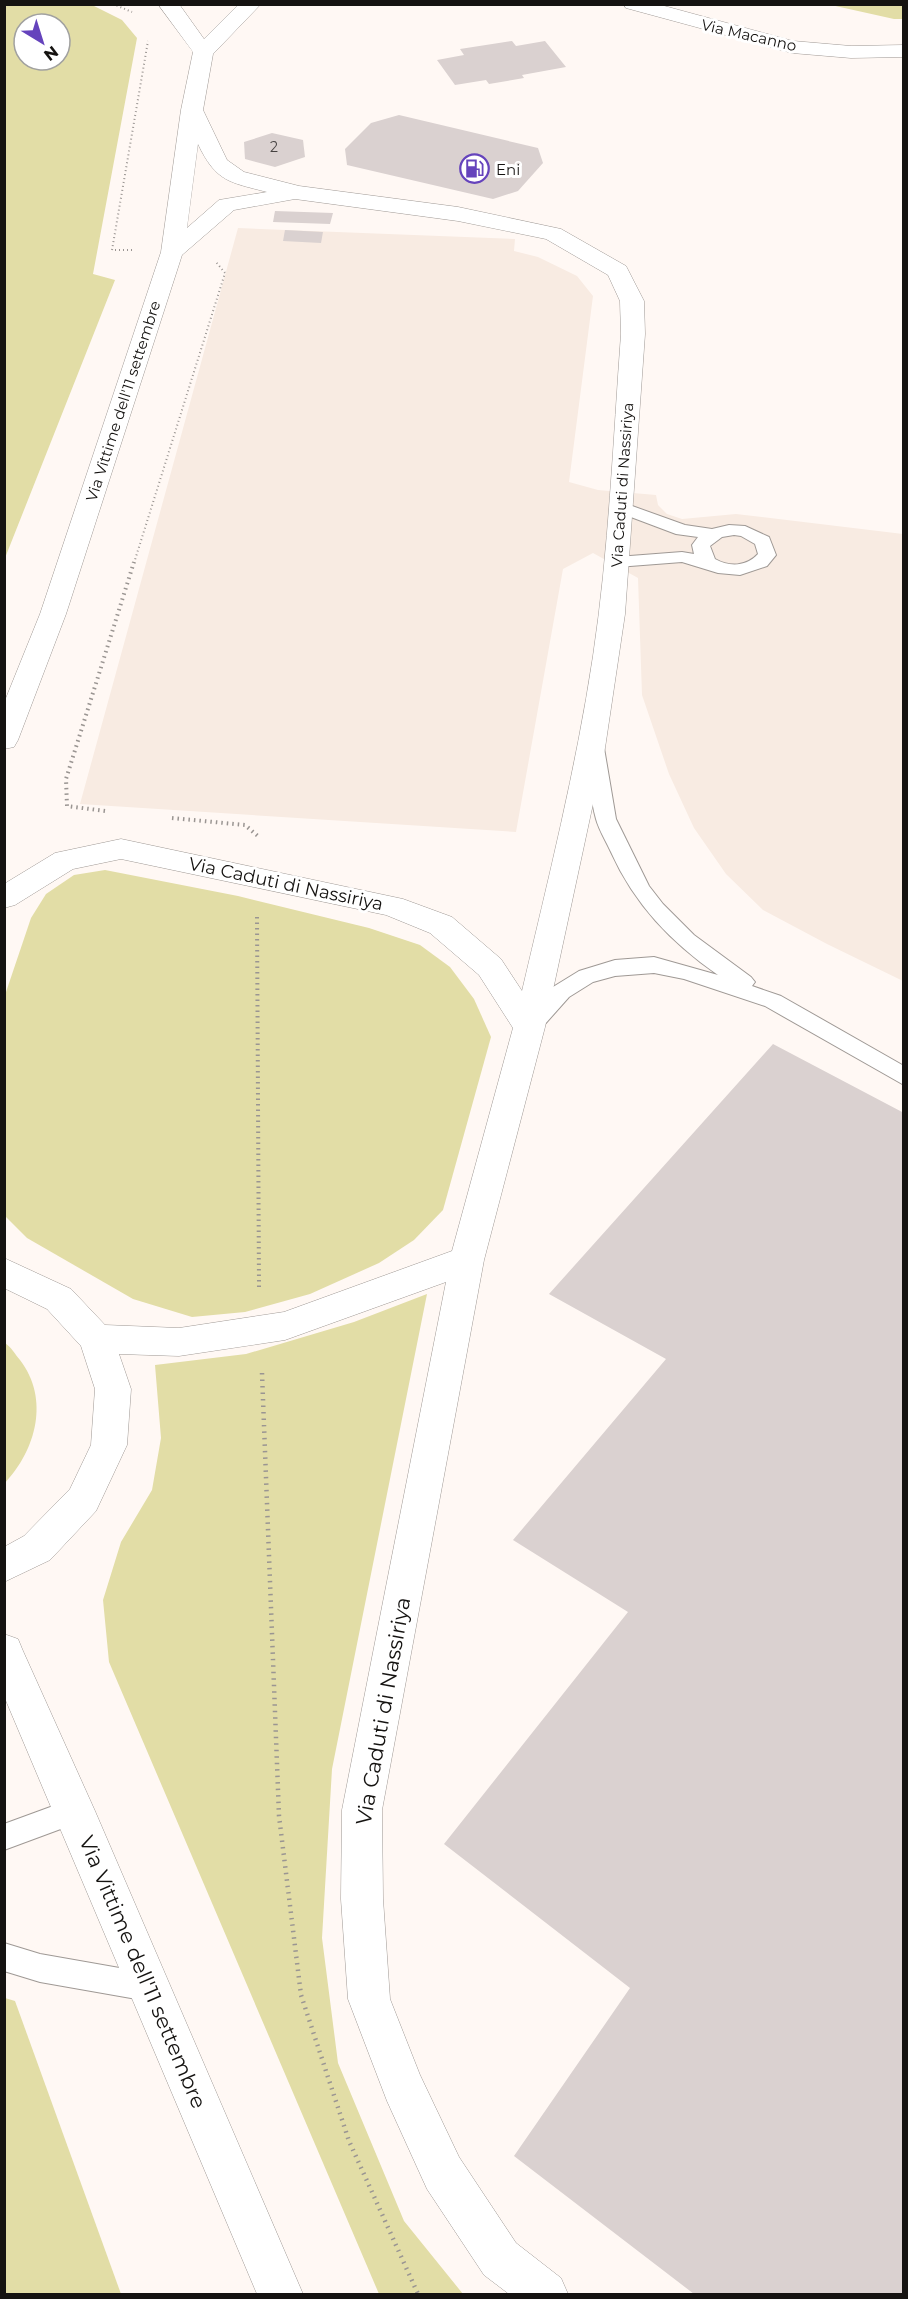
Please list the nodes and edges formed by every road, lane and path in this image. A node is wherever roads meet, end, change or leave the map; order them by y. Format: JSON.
{"nodes":[{"id":1,"x":113,"y":4,"type":"edge"},
{"id":2,"x":168,"y":4,"type":"edge"},
{"id":3,"x":251,"y":4,"type":"edge"},
{"id":4,"x":633,"y":4,"type":"edge"},
{"id":5,"x":135,"y":13,"type":"dead end"},
{"id":6,"x":149,"y":36,"type":"dead end"},
{"id":7,"x":903,"y":51,"type":"edge"},
{"id":8,"x":204,"y":52,"type":"junction"},
{"id":9,"x":192,"y":110,"type":"junction"},
{"id":10,"x":298,"y":193,"type":"junction"},
{"id":11,"x":172,"y":252,"type":"junction"},
{"id":12,"x":621,"y":507,"type":"junction"},
{"id":13,"x":713,"y":534,"type":"junction"},
{"id":14,"x":617,"y":562,"type":"junction"},
{"id":15,"x":710,"y":563,"type":"junction"},
{"id":16,"x":4,"y":740,"type":"edge"},
{"id":17,"x":592,"y":741,"type":"junction"},
{"id":18,"x":114,"y":812,"type":"dead end"},
{"id":19,"x":162,"y":816,"type":"dead end"},
{"id":20,"x":263,"y":840,"type":"dead end"},
{"id":21,"x":4,"y":898,"type":"edge"},
{"id":22,"x":257,"y":906,"type":"dead end"},
{"id":23,"x":773,"y":1001,"type":"junction"},
{"id":24,"x":529,"y":1027,"type":"junction"},
{"id":25,"x":903,"y":1077,"type":"edge"},
{"id":26,"x":467,"y":1260,"type":"junction"},
{"id":27,"x":4,"y":1272,"type":"edge"},
{"id":28,"x":259,"y":1296,"type":"dead end"},
{"id":29,"x":96,"y":1339,"type":"junction"},
{"id":30,"x":261,"y":1362,"type":"dead end"},
{"id":31,"x":4,"y":1566,"type":"edge"},
{"id":32,"x":4,"y":1651,"type":"edge"},
{"id":33,"x":75,"y":1811,"type":"junction"},
{"id":34,"x":4,"y":1837,"type":"edge"},
{"id":35,"x":4,"y":1957,"type":"edge"},
{"id":36,"x":148,"y":1987,"type":"junction"},
{"id":37,"x":280,"y":2295,"type":"edge"},
{"id":38,"x":418,"y":2295,"type":"edge"},
{"id":39,"x":546,"y":2295,"type":"edge"}],
"edges":[{"from":1,"to":5,"type":"path"},
{"from":2,"to":8,"type":"street"},
{"from":3,"to":8,"type":"street"},
{"from":4,"to":7,"type":"street","name":"Via Macanno"},
{"from":6,"to":11,"type":"path"},
{"from":8,"to":9,"type":"street","name":"Via Vittime dell'11 settembre"},
{"from":9,"to":10,"type":"street","name":"Via Caduti di Nassiriya"},
{"from":9,"to":11,"type":"street","name":"Via Vittime dell'11 settembre"},
{"from":10,"to":11,"type":"street","name":"Via Caduti di Nassiriya"},
{"from":10,"to":12,"type":"street","name":"Via Caduti di Nassiriya"},
{"from":11,"to":16,"type":"street","name":"Via Vittime dell'11 settembre"},
{"from":11,"to":18,"type":"path"},
{"from":12,"to":13,"type":"lane"},
{"from":12,"to":14,"type":"street","name":"Via Caduti di Nassiriya"},
{"from":13,"to":15,"type":"lane"},
{"from":13,"to":15,"type":"lane"},
{"from":14,"to":15,"type":"lane"},
{"from":14,"to":17,"type":"street","name":"Via Caduti di Nassiriya"},
{"from":17,"to":23,"type":"lane"},
{"from":17,"to":24,"type":"street","name":"Via Caduti di Nassiriya"},
{"from":19,"to":20,"type":"path"},
{"from":21,"to":24,"type":"street","name":"Via Caduti di Nassiriya"},
{"from":22,"to":28,"type":"path"},
{"from":23,"to":24,"type":"lane"},
{"from":23,"to":25,"type":"lane"},
{"from":24,"to":26,"type":"street","name":"Via Caduti di Nassiriya"},
{"from":26,"to":29,"type":"street"},
{"from":26,"to":39,"type":"street","name":"Via Caduti di Nassiriya"},
{"from":27,"to":29,"type":"street"},
{"from":29,"to":31,"type":"street"},
{"from":30,"to":38,"type":"path"},
{"from":32,"to":33,"type":"street","name":"Via Vittime dell'11 settembre"},
{"from":33,"to":34,"type":"lane"},
{"from":33,"to":36,"type":"street","name":"Via Vittime dell'11 settembre"},
{"from":35,"to":36,"type":"lane"},
{"from":36,"to":37,"type":"street","name":"Via Vittime dell'11 settembre"}]}
